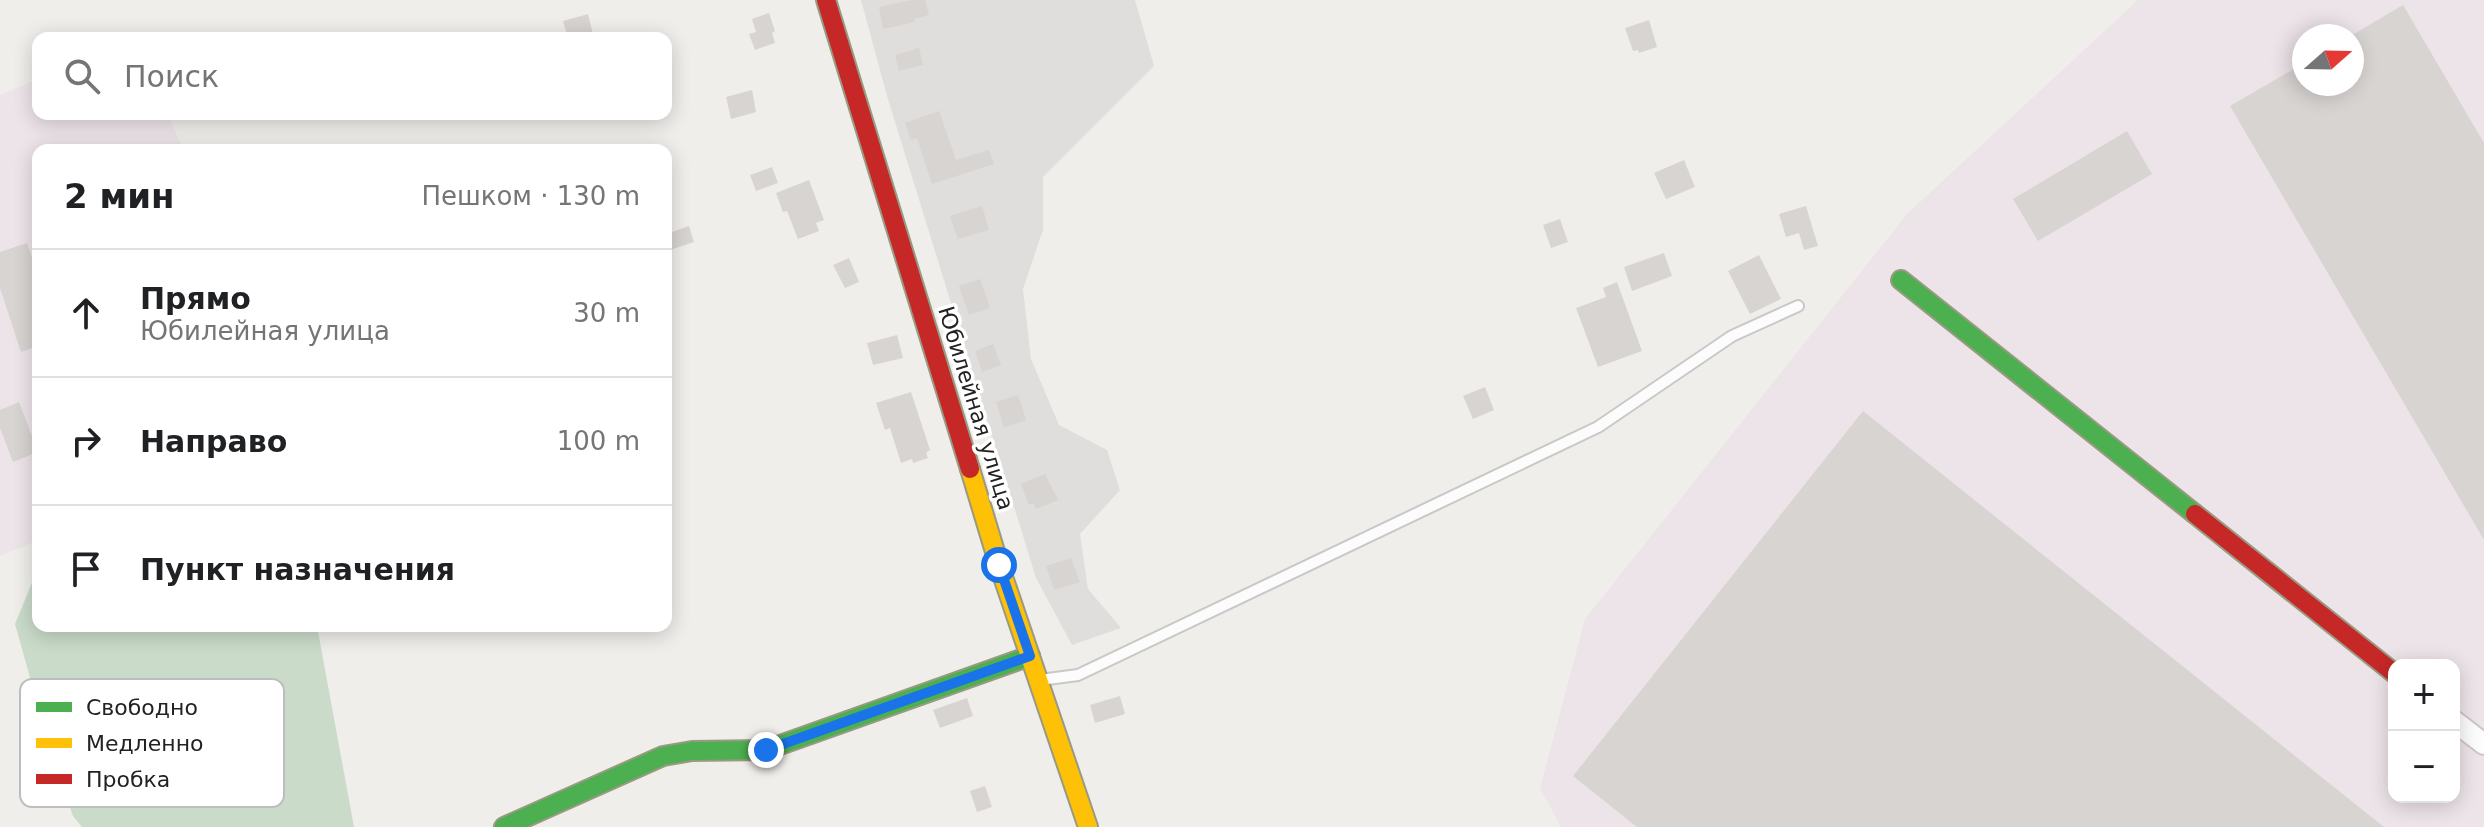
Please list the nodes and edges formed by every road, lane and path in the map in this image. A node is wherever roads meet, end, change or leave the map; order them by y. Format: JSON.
{"nodes":[{"id":1,"x":826,"y":0,"type":"edge"},
{"id":2,"x":1901,"y":280,"type":"dead end"},
{"id":3,"x":1798,"y":306,"type":"dead end"},
{"id":4,"x":1030,"y":656,"type":"junction"},
{"id":5,"x":2388,"y":668,"type":"edge"},
{"id":6,"x":1038,"y":680,"type":"junction"},
{"id":7,"x":2460,"y":726,"type":"edge"},
{"id":8,"x":2484,"y":744,"type":"edge"},
{"id":9,"x":504,"y":827,"type":"edge"},
{"id":10,"x":1088,"y":827,"type":"edge"}],
"edges":[{"from":1,"to":4,"type":"street","name":"Юбилейная улица"},
{"from":2,"to":5,"type":"street"},
{"from":3,"to":6,"type":"lane"},
{"from":4,"to":6,"type":"street","name":"Юбилейная улица"},
{"from":4,"to":9,"type":"street"},
{"from":6,"to":10,"type":"street","name":"Юбилейная улица"},
{"from":7,"to":8,"type":"street"}]}
